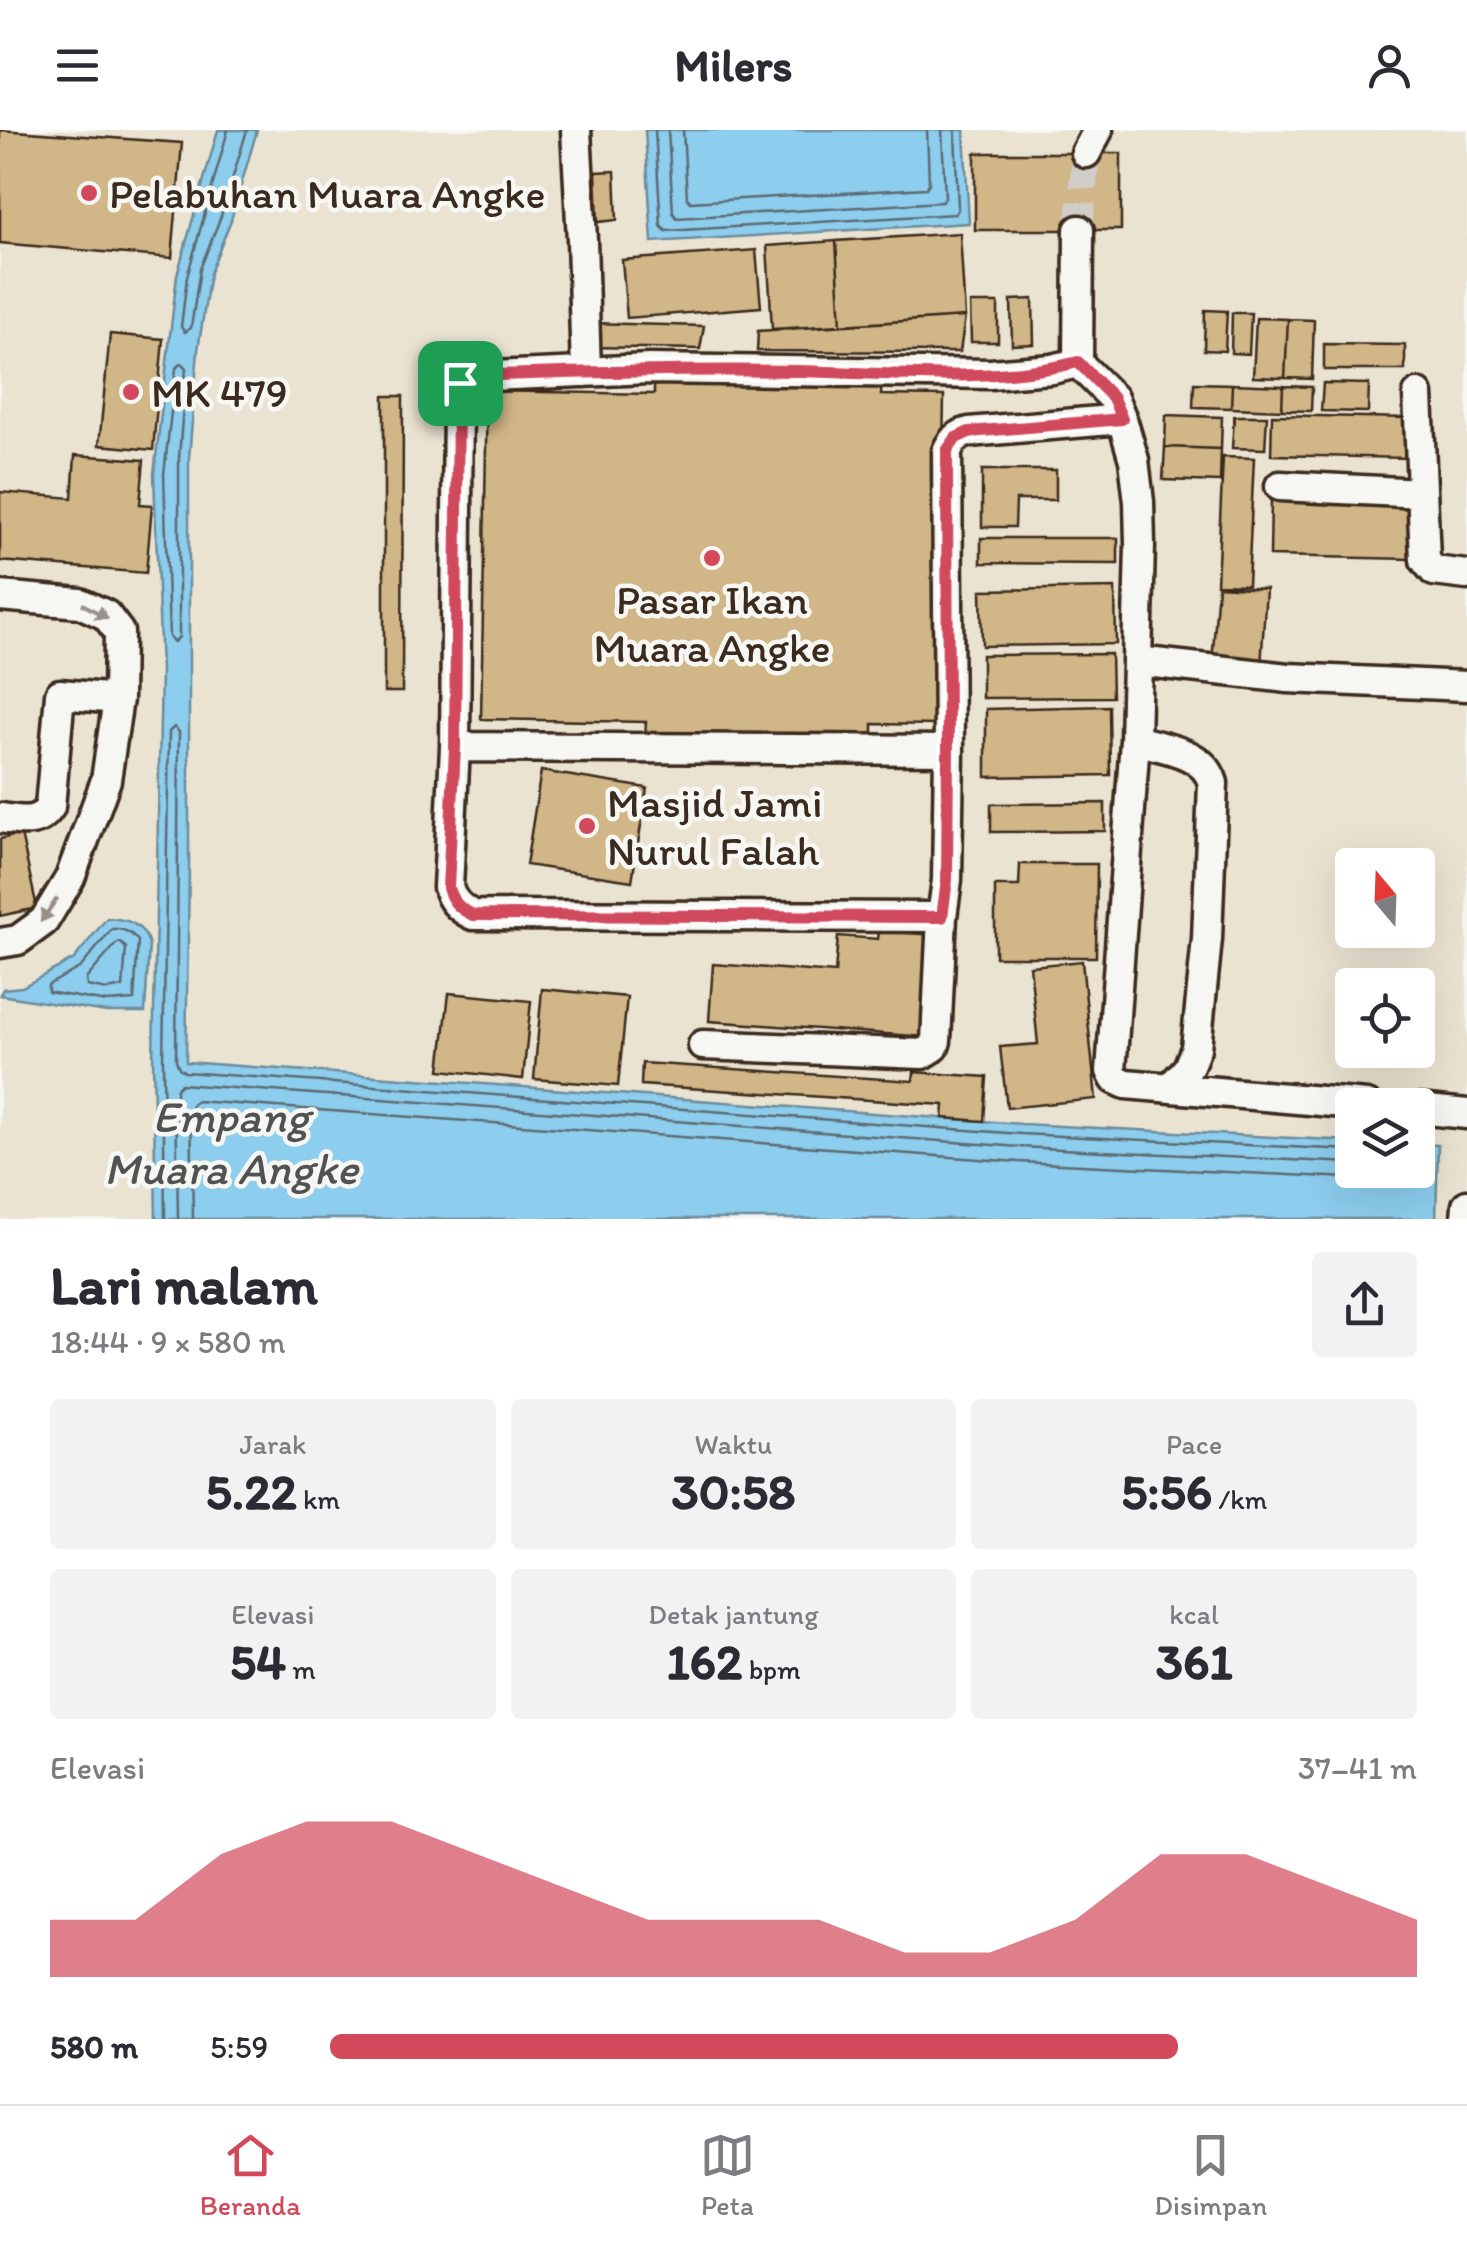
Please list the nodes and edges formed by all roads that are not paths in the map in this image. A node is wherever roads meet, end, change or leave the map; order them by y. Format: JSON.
{"nodes":[{"id":1,"x":576,"y":130,"type":"edge"},
{"id":2,"x":1079,"y":230,"type":"tunnel mouth"},
{"id":3,"x":1078,"y":362,"type":"junction"},
{"id":4,"x":586,"y":372,"type":"junction"},
{"id":5,"x":1418,"y":394,"type":"dead end"},
{"id":6,"x":1122,"y":419,"type":"junction"},
{"id":7,"x":1280,"y":486,"type":"dead end"},
{"id":8,"x":1422,"y":494,"type":"junction"},
{"id":9,"x":1467,"y":575,"type":"edge"},
{"id":10,"x":0,"y":596,"type":"edge"},
{"id":11,"x":1137,"y":661,"type":"junction"},
{"id":12,"x":1467,"y":686,"type":"edge"},
{"id":13,"x":118,"y":699,"type":"junction"},
{"id":14,"x":1135,"y":740,"type":"junction"},
{"id":15,"x":455,"y":747,"type":"junction"},
{"id":16,"x":948,"y":750,"type":"junction"},
{"id":17,"x":0,"y":818,"type":"edge"},
{"id":18,"x":942,"y":917,"type":"junction"},
{"id":19,"x":0,"y":943,"type":"edge"},
{"id":20,"x":702,"y":1045,"type":"dead end"},
{"id":21,"x":1170,"y":1088,"type":"junction"},
{"id":22,"x":1335,"y":1102,"type":"edge"},
{"id":23,"x":1435,"y":1111,"type":"edge"},
{"id":24,"x":1467,"y":1114,"type":"edge"},
{"id":25,"x":1467,"y":1206,"type":"edge"},
{"id":26,"x":1466,"y":1219,"type":"edge"}],
"edges":[{"from":1,"to":4,"type":"lane"},
{"from":2,"to":3,"type":"lane"},
{"from":3,"to":4,"type":"lane"},
{"from":3,"to":6,"type":"lane"},
{"from":4,"to":15,"type":"lane"},
{"from":5,"to":8,"type":"lane"},
{"from":6,"to":11,"type":"lane"},
{"from":6,"to":16,"type":"lane"},
{"from":7,"to":8,"type":"lane"},
{"from":8,"to":9,"type":"lane"},
{"from":10,"to":13,"type":"lane","one_way":true},
{"from":11,"to":12,"type":"lane"},
{"from":11,"to":14,"type":"lane"},
{"from":13,"to":17,"type":"lane"},
{"from":13,"to":19,"type":"lane","one_way":true},
{"from":14,"to":21,"type":"lane"},
{"from":14,"to":21,"type":"lane"},
{"from":15,"to":16,"type":"lane"},
{"from":15,"to":18,"type":"lane"},
{"from":16,"to":18,"type":"lane"},
{"from":18,"to":20,"type":"lane"},
{"from":21,"to":22,"type":"lane"},
{"from":23,"to":24,"type":"lane"},
{"from":25,"to":26,"type":"lane"}]}
